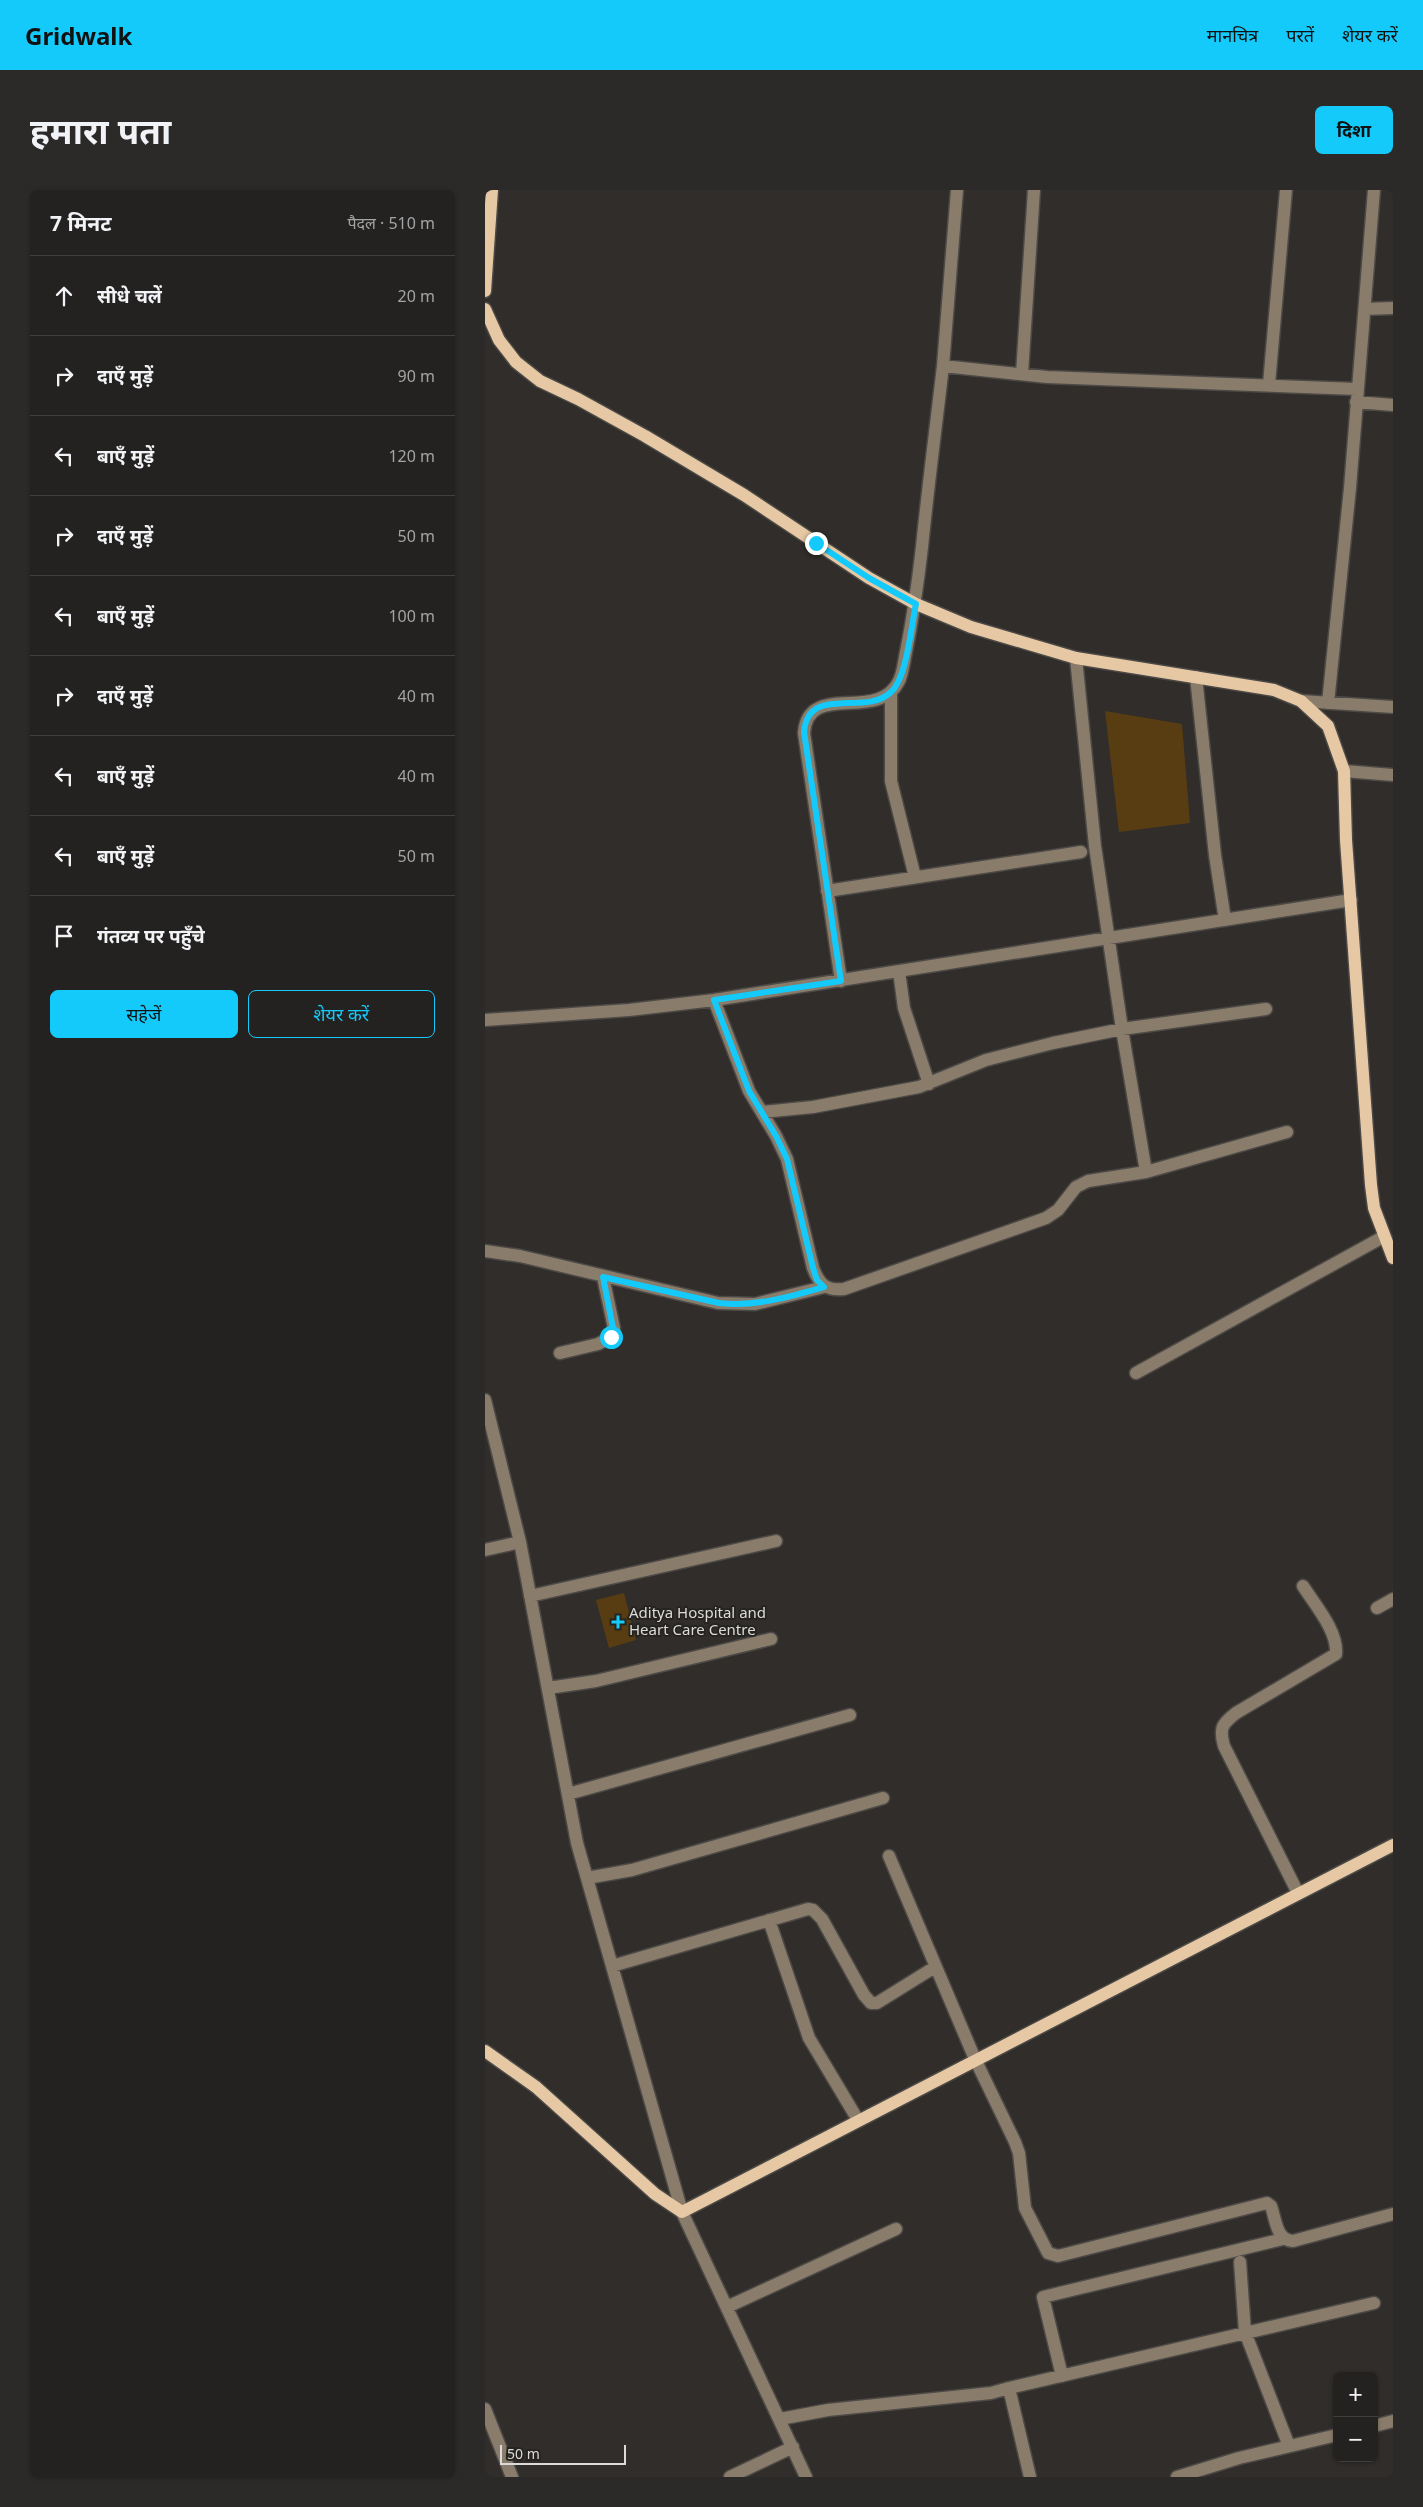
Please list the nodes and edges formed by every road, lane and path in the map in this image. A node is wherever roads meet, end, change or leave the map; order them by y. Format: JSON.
{"nodes":[{"id":1,"x":957,"y":190,"type":"edge"},
{"id":2,"x":1033,"y":190,"type":"edge"},
{"id":3,"x":1286,"y":190,"type":"edge"},
{"id":4,"x":1375,"y":190,"type":"edge"},
{"id":5,"x":491,"y":193,"type":"edge"},
{"id":6,"x":485,"y":291,"type":"edge"},
{"id":7,"x":1393,"y":308,"type":"edge"},
{"id":8,"x":485,"y":309,"type":"edge"},
{"id":9,"x":1365,"y":309,"type":"junction"},
{"id":10,"x":943,"y":366,"type":"junction"},
{"id":11,"x":1022,"y":374,"type":"junction"},
{"id":12,"x":1269,"y":384,"type":"junction"},
{"id":13,"x":1357,"y":395,"type":"junction"},
{"id":14,"x":1393,"y":405,"type":"edge"},
{"id":15,"x":916,"y":604,"type":"junction"},
{"id":16,"x":1076,"y":658,"type":"junction"},
{"id":17,"x":1196,"y":677,"type":"junction"},
{"id":18,"x":891,"y":693,"type":"junction"},
{"id":19,"x":1301,"y":701,"type":"junction"},
{"id":20,"x":1328,"y":703,"type":"junction"},
{"id":21,"x":1393,"y":706,"type":"edge"},
{"id":22,"x":1344,"y":771,"type":"junction"},
{"id":23,"x":1393,"y":775,"type":"edge"},
{"id":24,"x":1081,"y":852,"type":"dead end"},
{"id":25,"x":915,"y":877,"type":"junction"},
{"id":26,"x":827,"y":891,"type":"junction"},
{"id":27,"x":1351,"y":900,"type":"junction"},
{"id":28,"x":1225,"y":920,"type":"junction"},
{"id":29,"x":1109,"y":938,"type":"junction"},
{"id":30,"x":899,"y":972,"type":"junction"},
{"id":31,"x":841,"y":981,"type":"junction"},
{"id":32,"x":714,"y":1000,"type":"junction"},
{"id":33,"x":1265,"y":1009,"type":"dead end"},
{"id":34,"x":485,"y":1020,"type":"edge"},
{"id":35,"x":1122,"y":1029,"type":"junction"},
{"id":36,"x":929,"y":1084,"type":"junction"},
{"id":37,"x":762,"y":1112,"type":"junction"},
{"id":38,"x":1287,"y":1132,"type":"dead end"},
{"id":39,"x":1146,"y":1172,"type":"junction"},
{"id":40,"x":1383,"y":1237,"type":"junction"},
{"id":41,"x":485,"y":1251,"type":"edge"},
{"id":42,"x":1393,"y":1258,"type":"edge"},
{"id":43,"x":603,"y":1277,"type":"junction"},
{"id":44,"x":824,"y":1287,"type":"junction"},
{"id":45,"x":561,"y":1353,"type":"dead end"},
{"id":46,"x":1136,"y":1373,"type":"dead end"},
{"id":47,"x":485,"y":1400,"type":"edge"},
{"id":48,"x":776,"y":1541,"type":"dead end"},
{"id":49,"x":520,"y":1542,"type":"junction"},
{"id":50,"x":485,"y":1550,"type":"edge"},
{"id":51,"x":1303,"y":1586,"type":"dead end"},
{"id":52,"x":531,"y":1596,"type":"junction"},
{"id":53,"x":1393,"y":1599,"type":"edge"},
{"id":54,"x":1377,"y":1608,"type":"dead end"},
{"id":55,"x":771,"y":1639,"type":"dead end"},
{"id":56,"x":548,"y":1688,"type":"junction"},
{"id":57,"x":850,"y":1715,"type":"dead end"},
{"id":58,"x":568,"y":1794,"type":"junction"},
{"id":59,"x":883,"y":1798,"type":"dead end"},
{"id":60,"x":1393,"y":1844,"type":"edge"},
{"id":61,"x":889,"y":1856,"type":"dead end"},
{"id":62,"x":587,"y":1878,"type":"junction"},
{"id":63,"x":1297,"y":1893,"type":"junction"},
{"id":64,"x":769,"y":1920,"type":"junction"},
{"id":65,"x":612,"y":1966,"type":"junction"},
{"id":66,"x":935,"y":1967,"type":"junction"},
{"id":67,"x":485,"y":2051,"type":"edge"},
{"id":68,"x":975,"y":2059,"type":"junction"},
{"id":69,"x":858,"y":2120,"type":"junction"},
{"id":70,"x":682,"y":2212,"type":"junction"},
{"id":71,"x":1393,"y":2214,"type":"edge"},
{"id":72,"x":896,"y":2229,"type":"dead end"},
{"id":73,"x":1283,"y":2239,"type":"junction"},
{"id":74,"x":1240,"y":2262,"type":"dead end"},
{"id":75,"x":1374,"y":2303,"type":"dead end"},
{"id":76,"x":727,"y":2307,"type":"junction"},
{"id":77,"x":1245,"y":2332,"type":"junction"},
{"id":78,"x":1062,"y":2376,"type":"junction"},
{"id":79,"x":1009,"y":2388,"type":"junction"},
{"id":80,"x":485,"y":2409,"type":"edge"},
{"id":81,"x":780,"y":2419,"type":"junction"},
{"id":82,"x":1393,"y":2421,"type":"edge"},
{"id":83,"x":1378,"y":2425,"type":"edge"},
{"id":84,"x":1333,"y":2436,"type":"edge"},
{"id":85,"x":1289,"y":2446,"type":"junction"},
{"id":86,"x":793,"y":2447,"type":"junction"},
{"id":87,"x":512,"y":2477,"type":"edge"},
{"id":88,"x":730,"y":2477,"type":"edge"},
{"id":89,"x":806,"y":2477,"type":"edge"},
{"id":90,"x":1030,"y":2477,"type":"edge"},
{"id":91,"x":1177,"y":2477,"type":"edge"}],
"edges":[{"from":1,"to":10,"type":"street"},
{"from":2,"to":11,"type":"street"},
{"from":3,"to":12,"type":"street"},
{"from":4,"to":9,"type":"street"},
{"from":5,"to":6,"type":"main road"},
{"from":7,"to":9,"type":"street"},
{"from":8,"to":15,"type":"main road"},
{"from":9,"to":13,"type":"street"},
{"from":10,"to":11,"type":"street"},
{"from":10,"to":15,"type":"street"},
{"from":11,"to":12,"type":"street"},
{"from":12,"to":13,"type":"street"},
{"from":13,"to":14,"type":"street"},
{"from":13,"to":20,"type":"street"},
{"from":15,"to":16,"type":"main road"},
{"from":15,"to":18,"type":"street"},
{"from":16,"to":17,"type":"main road"},
{"from":16,"to":29,"type":"street"},
{"from":17,"to":19,"type":"main road"},
{"from":17,"to":28,"type":"street"},
{"from":18,"to":25,"type":"street"},
{"from":18,"to":26,"type":"street"},
{"from":19,"to":20,"type":"street"},
{"from":19,"to":22,"type":"main road"},
{"from":20,"to":21,"type":"street"},
{"from":22,"to":23,"type":"street"},
{"from":22,"to":27,"type":"main road"},
{"from":24,"to":25,"type":"street"},
{"from":25,"to":26,"type":"street"},
{"from":26,"to":31,"type":"street"},
{"from":27,"to":28,"type":"street"},
{"from":27,"to":40,"type":"main road"},
{"from":28,"to":29,"type":"street"},
{"from":29,"to":30,"type":"street"},
{"from":29,"to":35,"type":"street"},
{"from":30,"to":31,"type":"street"},
{"from":30,"to":36,"type":"street"},
{"from":31,"to":32,"type":"street"},
{"from":32,"to":34,"type":"street"},
{"from":32,"to":37,"type":"street"},
{"from":33,"to":35,"type":"street"},
{"from":35,"to":36,"type":"street"},
{"from":35,"to":39,"type":"street"},
{"from":36,"to":37,"type":"street"},
{"from":37,"to":44,"type":"street"},
{"from":38,"to":39,"type":"street"},
{"from":39,"to":44,"type":"street"},
{"from":40,"to":42,"type":"main road"},
{"from":40,"to":46,"type":"street"},
{"from":41,"to":43,"type":"street"},
{"from":43,"to":44,"type":"street"},
{"from":43,"to":45,"type":"street"},
{"from":47,"to":49,"type":"street"},
{"from":48,"to":52,"type":"street"},
{"from":49,"to":50,"type":"street"},
{"from":49,"to":52,"type":"street"},
{"from":51,"to":63,"type":"street"},
{"from":52,"to":56,"type":"street"},
{"from":53,"to":54,"type":"street"},
{"from":55,"to":56,"type":"street"},
{"from":56,"to":58,"type":"street"},
{"from":57,"to":58,"type":"street"},
{"from":58,"to":62,"type":"street"},
{"from":59,"to":62,"type":"street"},
{"from":60,"to":63,"type":"main road"},
{"from":61,"to":66,"type":"street"},
{"from":62,"to":65,"type":"street"},
{"from":63,"to":68,"type":"main road"},
{"from":64,"to":65,"type":"street"},
{"from":64,"to":66,"type":"street"},
{"from":64,"to":69,"type":"street"},
{"from":65,"to":70,"type":"street"},
{"from":66,"to":68,"type":"street"},
{"from":67,"to":70,"type":"main road"},
{"from":68,"to":69,"type":"main road"},
{"from":68,"to":73,"type":"street"},
{"from":69,"to":70,"type":"main road"},
{"from":70,"to":76,"type":"street"},
{"from":71,"to":73,"type":"street"},
{"from":72,"to":76,"type":"street"},
{"from":73,"to":78,"type":"street"},
{"from":74,"to":77,"type":"street"},
{"from":75,"to":77,"type":"street"},
{"from":76,"to":81,"type":"street"},
{"from":77,"to":78,"type":"street"},
{"from":77,"to":85,"type":"street"},
{"from":78,"to":79,"type":"street"},
{"from":79,"to":81,"type":"street"},
{"from":79,"to":90,"type":"street"},
{"from":80,"to":87,"type":"street"},
{"from":81,"to":86,"type":"street"},
{"from":82,"to":83,"type":"street"},
{"from":84,"to":85,"type":"street"},
{"from":85,"to":91,"type":"street"},
{"from":86,"to":88,"type":"street"},
{"from":86,"to":89,"type":"street"}]}
